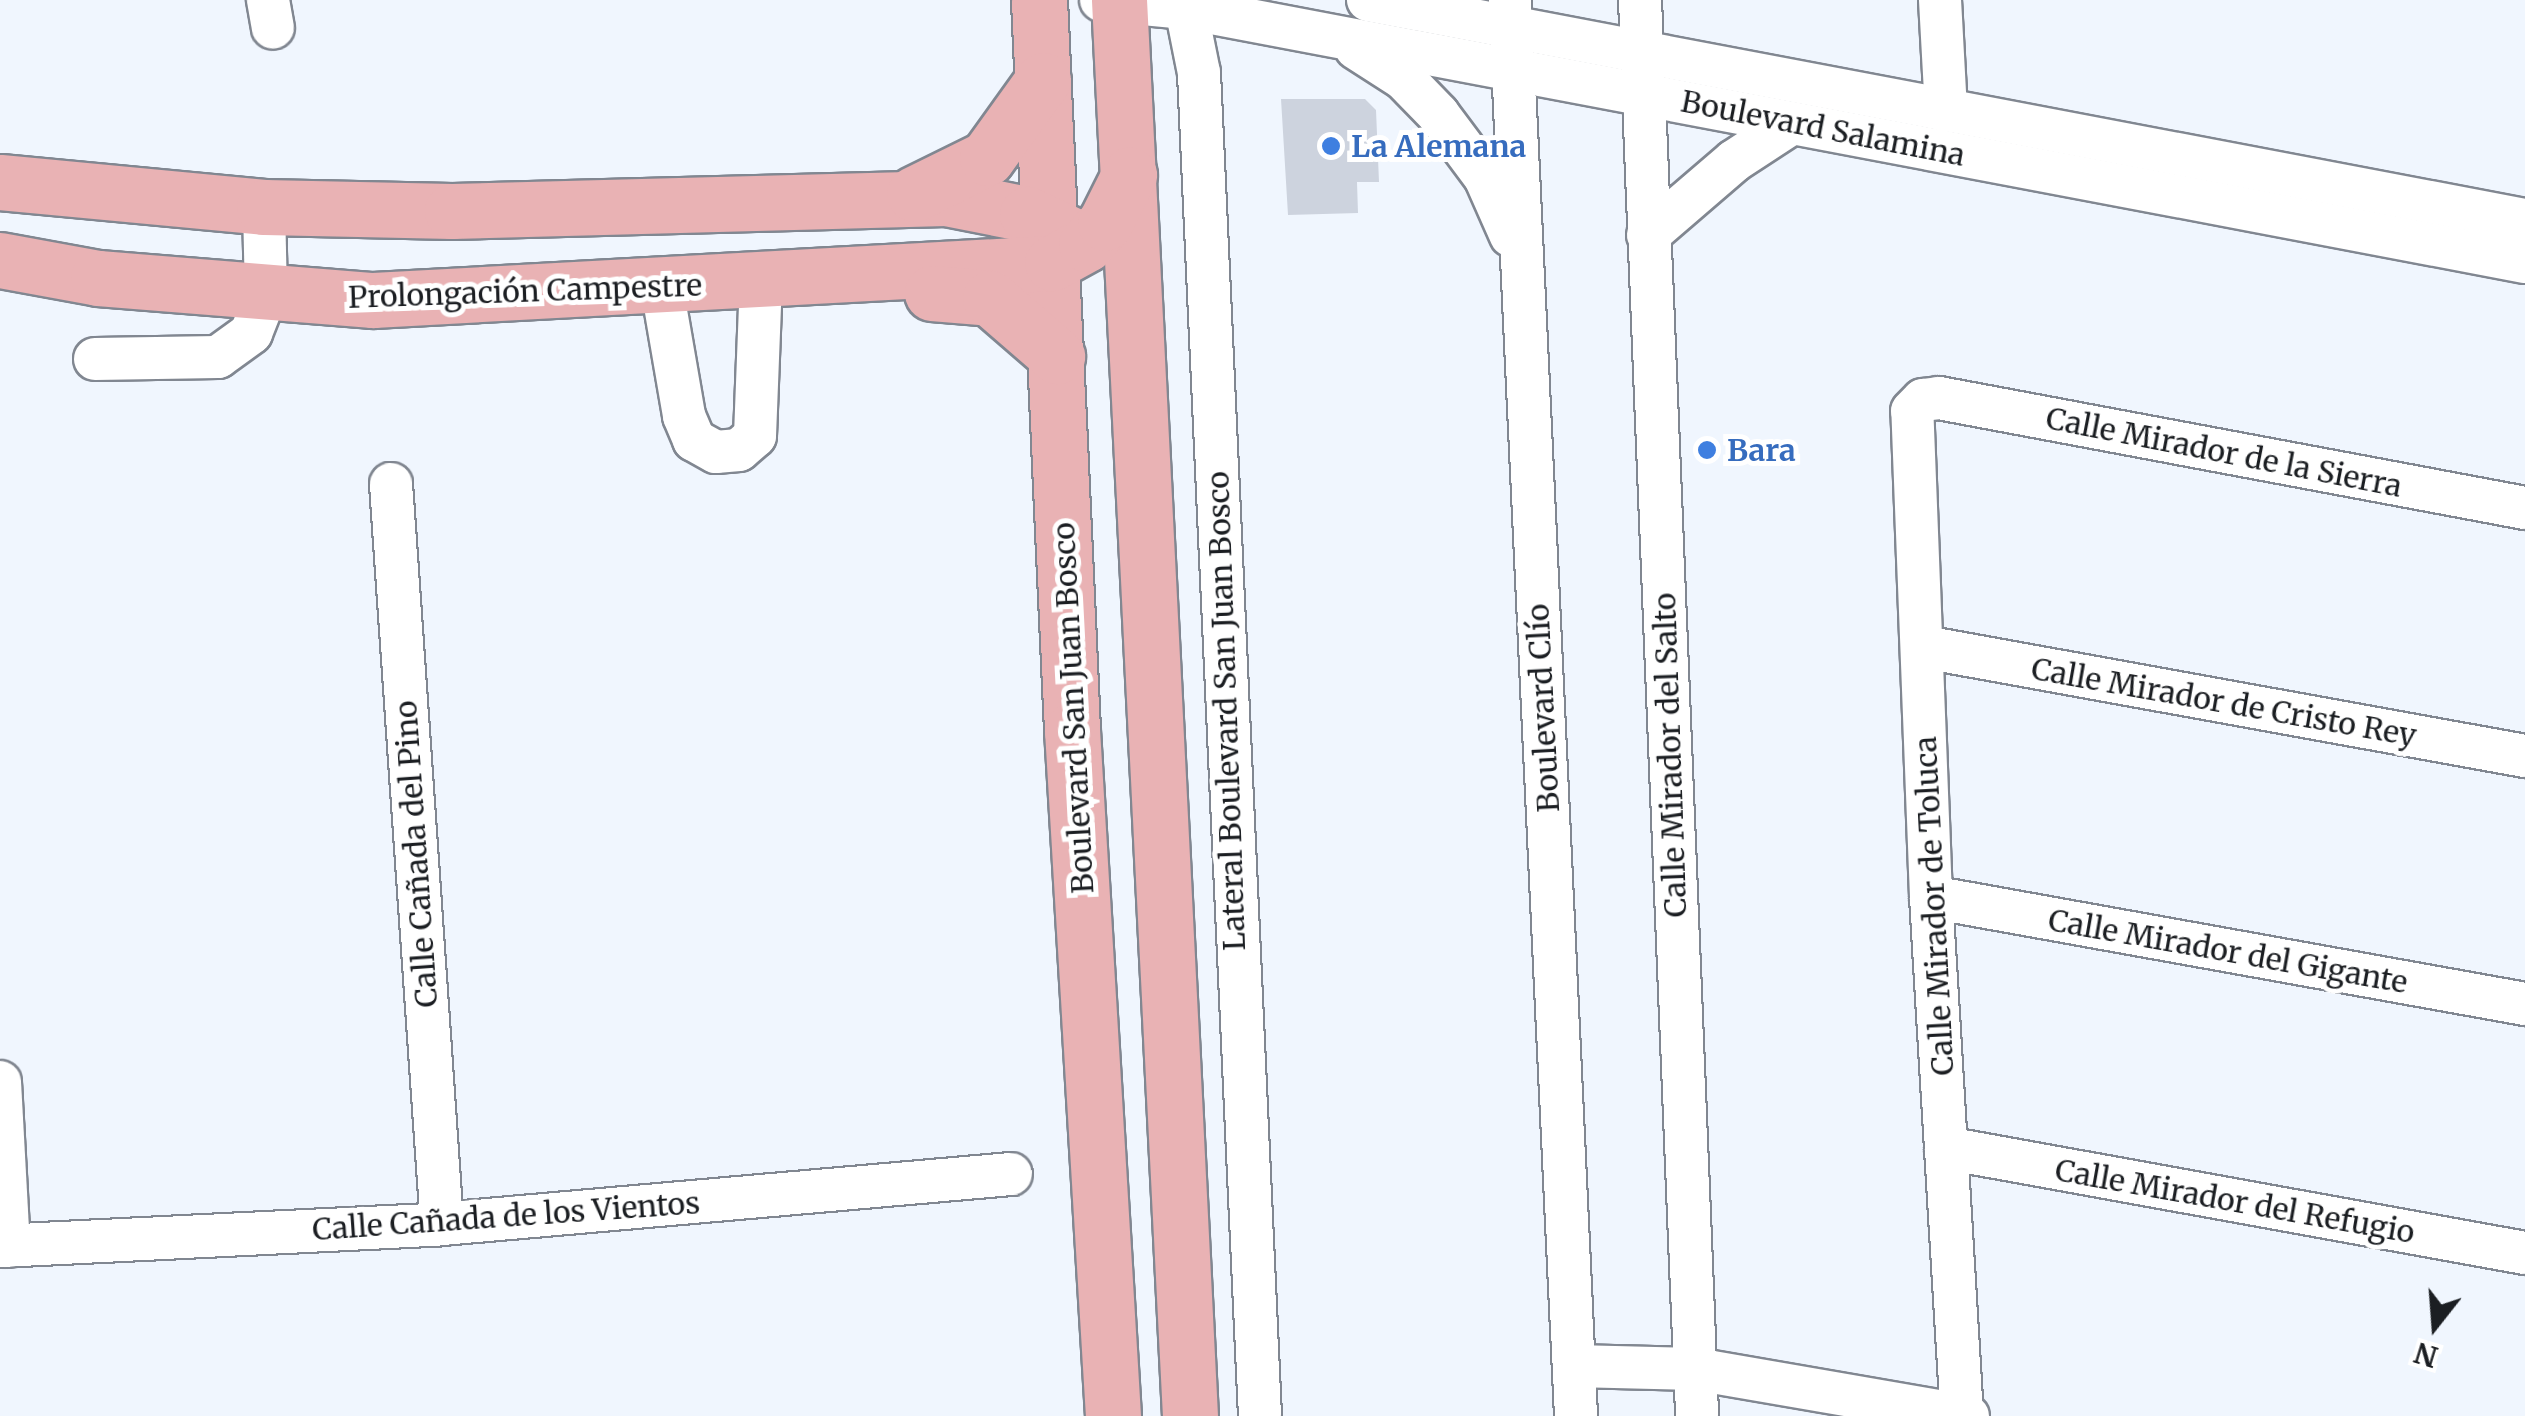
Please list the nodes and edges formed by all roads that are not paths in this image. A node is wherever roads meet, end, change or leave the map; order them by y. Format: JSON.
{"nodes":[{"id":1,"x":1368,"y":0,"type":"edge"},
{"id":2,"x":1640,"y":0,"type":"edge"},
{"id":3,"x":1940,"y":0,"type":"edge"},
{"id":4,"x":1113,"y":2,"type":"edge"},
{"id":5,"x":1042,"y":8,"type":"edge"},
{"id":6,"x":1186,"y":8,"type":"junction"},
{"id":7,"x":1512,"y":33,"type":"edge"},
{"id":8,"x":1339,"y":37,"type":"junction"},
{"id":9,"x":1643,"y":74,"type":"junction"},
{"id":10,"x":1043,"y":80,"type":"junction"},
{"id":11,"x":1946,"y":111,"type":"junction"},
{"id":12,"x":1792,"y":123,"type":"junction"},
{"id":13,"x":1130,"y":174,"type":"junction"},
{"id":14,"x":0,"y":182,"type":"edge"},
{"id":15,"x":896,"y":200,"type":"junction"},
{"id":16,"x":264,"y":207,"type":"junction"},
{"id":17,"x":2525,"y":220,"type":"edge"},
{"id":18,"x":1648,"y":235,"type":"junction"},
{"id":19,"x":1063,"y":243,"type":"junction"},
{"id":20,"x":0,"y":260,"type":"edge"},
{"id":21,"x":1522,"y":261,"type":"junction"},
{"id":22,"x":2525,"y":262,"type":"edge"},
{"id":23,"x":769,"y":282,"type":"junction"},
{"id":24,"x":662,"y":288,"type":"junction"},
{"id":25,"x":266,"y":295,"type":"junction"},
{"id":26,"x":1136,"y":305,"type":"junction"},
{"id":27,"x":1056,"y":356,"type":"junction"},
{"id":28,"x":95,"y":359,"type":"dead end"},
{"id":29,"x":1924,"y":400,"type":"joint"},
{"id":30,"x":1060,"y":432,"type":"junction"},
{"id":31,"x":1142,"y":434,"type":"junction"},
{"id":32,"x":391,"y":484,"type":"dead end"},
{"id":33,"x":2525,"y":508,"type":"edge"},
{"id":34,"x":1924,"y":647,"type":"junction"},
{"id":35,"x":2525,"y":756,"type":"edge"},
{"id":36,"x":1931,"y":897,"type":"junction"},
{"id":37,"x":2525,"y":1004,"type":"edge"},
{"id":38,"x":0,"y":1082,"type":"edge"},
{"id":39,"x":1946,"y":1148,"type":"junction"},
{"id":40,"x":1011,"y":1174,"type":"dead end"},
{"id":41,"x":442,"y":1224,"type":"junction"},
{"id":42,"x":4,"y":1246,"type":"edge"},
{"id":43,"x":2525,"y":1253,"type":"edge"},
{"id":44,"x":1574,"y":1366,"type":"junction"},
{"id":45,"x":1695,"y":1370,"type":"junction"},
{"id":46,"x":1113,"y":1416,"type":"edge"},
{"id":47,"x":1190,"y":1416,"type":"edge"},
{"id":48,"x":1260,"y":1416,"type":"edge"},
{"id":49,"x":1576,"y":1416,"type":"edge"},
{"id":50,"x":1698,"y":1416,"type":"edge"},
{"id":51,"x":1964,"y":1416,"type":"edge"}],
"edges":[{"from":1,"to":7,"type":"street","name":"Boulevard Salamina"},
{"from":2,"to":9,"type":"street","name":"Calle Mirador del Salto"},
{"from":3,"to":11,"type":"street"},
{"from":4,"to":6,"type":"street","name":"Boulevard Salamina"},
{"from":4,"to":13,"type":"main road"},
{"from":5,"to":10,"type":"main road","name":"Boulevard San Juan Bosco"},
{"from":6,"to":8,"type":"street","name":"Boulevard Salamina"},
{"from":6,"to":48,"type":"street","name":"Lateral Boulevard San Juan Bosco"},
{"from":7,"to":8,"type":"street","name":"Boulevard Salamina"},
{"from":7,"to":9,"type":"street","name":"Boulevard Salamina"},
{"from":7,"to":21,"type":"street","name":"Boulevard Clío"},
{"from":8,"to":21,"type":"street"},
{"from":9,"to":11,"type":"street","name":"Boulevard Salamina"},
{"from":9,"to":12,"type":"street","name":"Boulevard Salamina"},
{"from":9,"to":18,"type":"street","name":"Calle Mirador del Salto"},
{"from":10,"to":15,"type":"main road"},
{"from":10,"to":19,"type":"main road","name":"Boulevard San Juan Bosco"},
{"from":11,"to":17,"type":"street","name":"Boulevard Salamina"},
{"from":12,"to":18,"type":"street"},
{"from":12,"to":22,"type":"street","name":"Boulevard Salamina"},
{"from":13,"to":19,"type":"main road"},
{"from":13,"to":26,"type":"main road"},
{"from":14,"to":16,"type":"main road"},
{"from":15,"to":16,"type":"main road"},
{"from":15,"to":19,"type":"main road"},
{"from":16,"to":25,"type":"street"},
{"from":18,"to":45,"type":"street","name":"Calle Mirador del Salto"},
{"from":19,"to":23,"type":"main road","name":"Prolongación Campestre"},
{"from":19,"to":26,"type":"main road"},
{"from":19,"to":27,"type":"main road","name":"Boulevard San Juan Bosco"},
{"from":20,"to":25,"type":"main road","name":"Prolongación Campestre"},
{"from":21,"to":44,"type":"street","name":"Boulevard Clío"},
{"from":23,"to":24,"type":"main road","name":"Prolongación Campestre"},
{"from":23,"to":24,"type":"street"},
{"from":23,"to":27,"type":"main road"},
{"from":24,"to":25,"type":"main road","name":"Prolongación Campestre"},
{"from":25,"to":28,"type":"street"},
{"from":26,"to":31,"type":"main road"},
{"from":27,"to":30,"type":"main road","name":"Boulevard San Juan Bosco"},
{"from":29,"to":33,"type":"street","name":"Calle Mirador de la Sierra"},
{"from":29,"to":34,"type":"street","name":"Calle Mirador de Toluca"},
{"from":30,"to":31,"type":"main road"},
{"from":30,"to":46,"type":"main road","name":"Boulevard San Juan Bosco"},
{"from":31,"to":47,"type":"main road"},
{"from":32,"to":41,"type":"street","name":"Calle Cañada del Pino"},
{"from":34,"to":35,"type":"street","name":"Calle Mirador de Cristo Rey"},
{"from":34,"to":36,"type":"street","name":"Calle Mirador de Toluca"},
{"from":36,"to":37,"type":"street","name":"Calle Mirador del Gigante"},
{"from":36,"to":39,"type":"street","name":"Calle Mirador de Toluca"},
{"from":38,"to":42,"type":"street"},
{"from":39,"to":43,"type":"street","name":"Calle Mirador del Refugio"},
{"from":39,"to":51,"type":"street","name":"Calle Mirador de Toluca"},
{"from":40,"to":41,"type":"street","name":"Calle Cañada de los Vientos"},
{"from":41,"to":42,"type":"street","name":"Calle Cañada de los Vientos"},
{"from":44,"to":45,"type":"street"},
{"from":44,"to":49,"type":"street","name":"Boulevard Clío"},
{"from":45,"to":50,"type":"street","name":"Calle Mirador del Salto"},
{"from":45,"to":51,"type":"street"}]}
